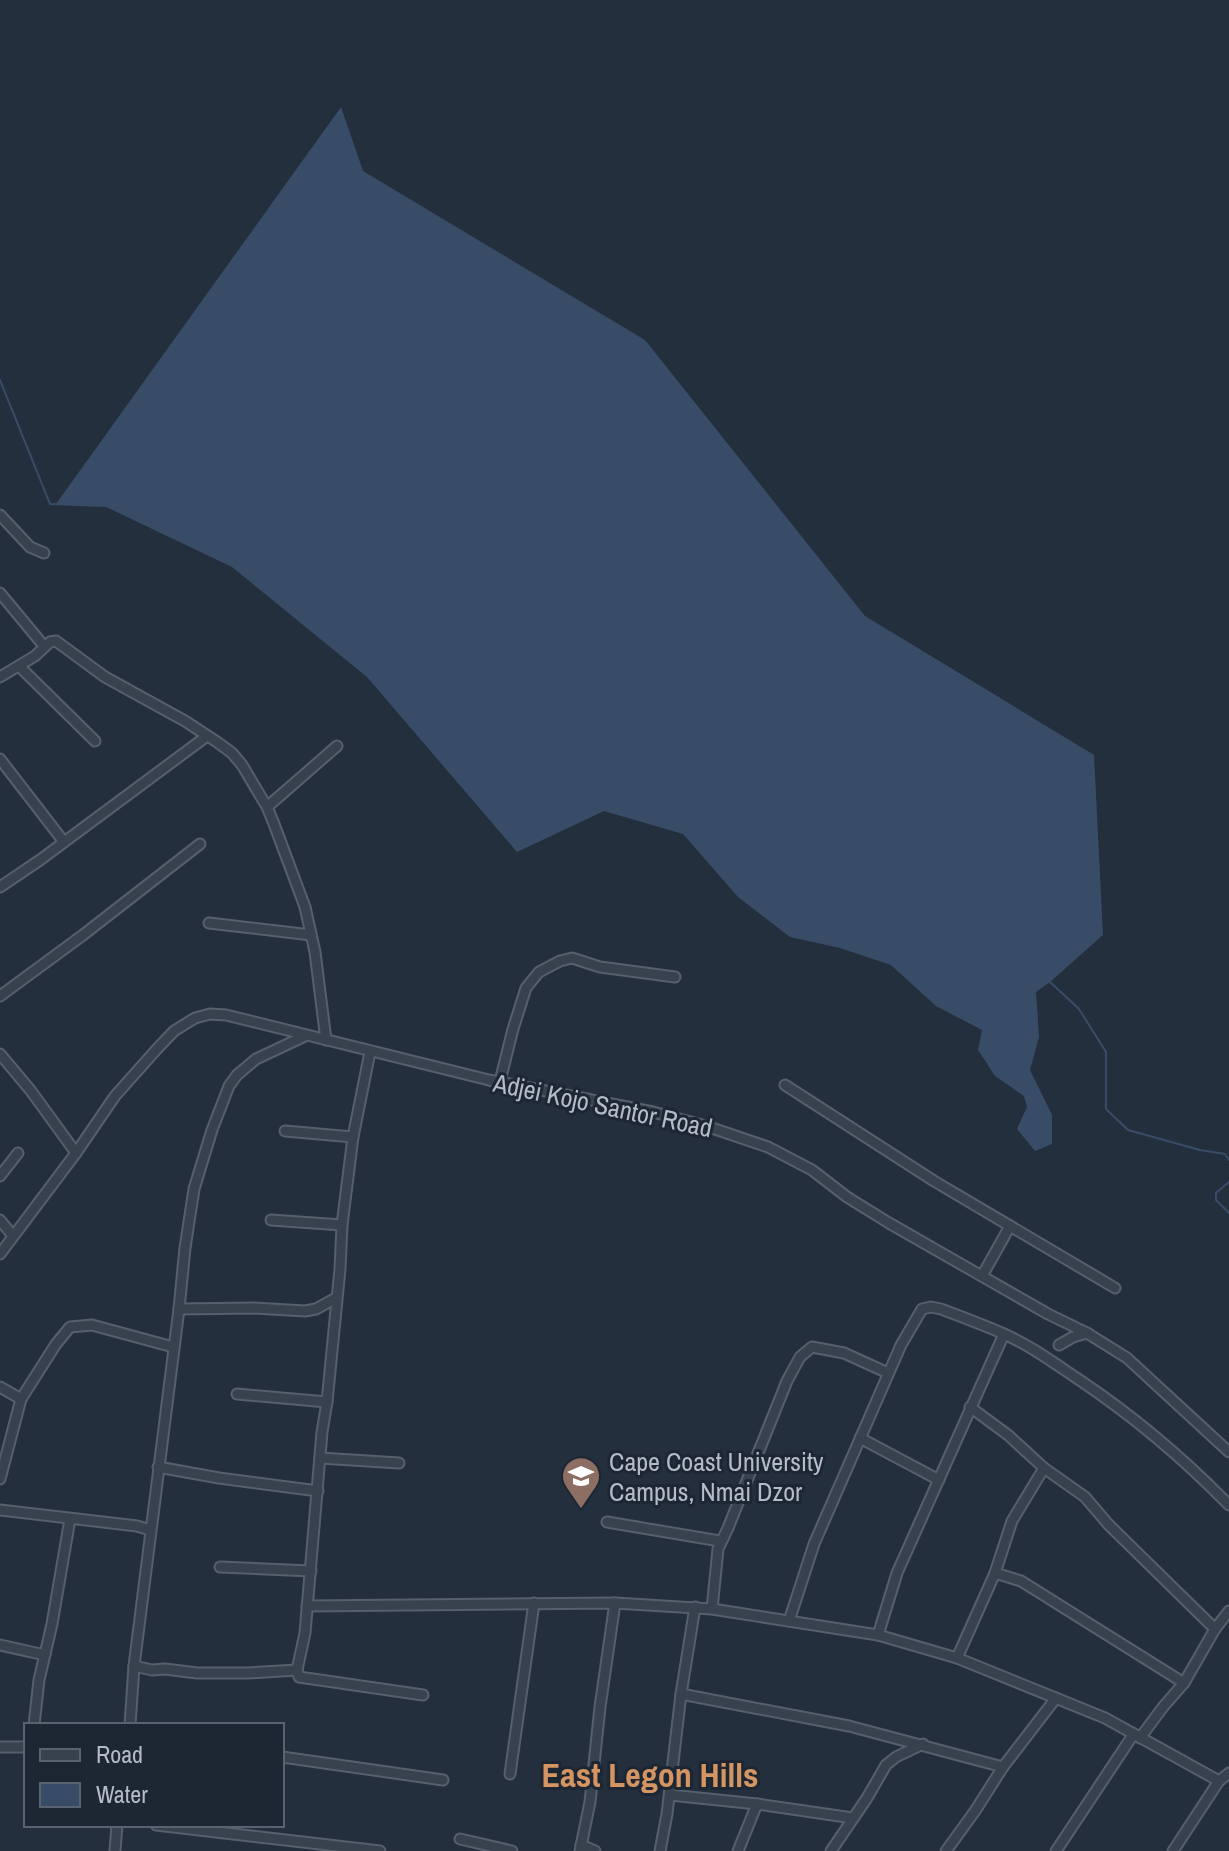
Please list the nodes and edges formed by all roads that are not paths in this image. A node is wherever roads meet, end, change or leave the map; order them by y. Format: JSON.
{"nodes":[{"id":1,"x":0,"y":515,"type":"edge"},
{"id":2,"x":44,"y":553,"type":"dead end"},
{"id":3,"x":0,"y":593,"type":"edge"},
{"id":4,"x":44,"y":646,"type":"junction"},
{"id":5,"x":19,"y":666,"type":"junction"},
{"id":6,"x":0,"y":677,"type":"edge"},
{"id":7,"x":207,"y":736,"type":"junction"},
{"id":8,"x":95,"y":741,"type":"dead end"},
{"id":9,"x":337,"y":746,"type":"dead end"},
{"id":10,"x":0,"y":759,"type":"edge"},
{"id":11,"x":267,"y":807,"type":"junction"},
{"id":12,"x":64,"y":842,"type":"junction"},
{"id":13,"x":200,"y":844,"type":"dead end"},
{"id":14,"x":0,"y":887,"type":"edge"},
{"id":15,"x":209,"y":923,"type":"dead end"},
{"id":16,"x":311,"y":935,"type":"junction"},
{"id":17,"x":675,"y":977,"type":"dead end"},
{"id":18,"x":0,"y":996,"type":"edge"},
{"id":19,"x":305,"y":1036,"type":"junction"},
{"id":20,"x":326,"y":1040,"type":"junction"},
{"id":21,"x":370,"y":1052,"type":"junction"},
{"id":22,"x":0,"y":1054,"type":"edge"},
{"id":23,"x":500,"y":1081,"type":"junction"},
{"id":24,"x":785,"y":1085,"type":"dead end"},
{"id":25,"x":285,"y":1131,"type":"dead end"},
{"id":26,"x":353,"y":1137,"type":"junction"},
{"id":27,"x":18,"y":1153,"type":"dead end"},
{"id":28,"x":76,"y":1153,"type":"junction"},
{"id":29,"x":0,"y":1176,"type":"edge"},
{"id":30,"x":0,"y":1220,"type":"edge"},
{"id":31,"x":271,"y":1220,"type":"dead end"},
{"id":32,"x":342,"y":1225,"type":"junction"},
{"id":33,"x":1010,"y":1226,"type":"junction"},
{"id":34,"x":13,"y":1236,"type":"junction"},
{"id":35,"x":0,"y":1254,"type":"edge"},
{"id":36,"x":982,"y":1276,"type":"junction"},
{"id":37,"x":1115,"y":1288,"type":"dead end"},
{"id":38,"x":336,"y":1298,"type":"junction"},
{"id":39,"x":179,"y":1309,"type":"junction"},
{"id":40,"x":1087,"y":1333,"type":"junction"},
{"id":41,"x":1004,"y":1334,"type":"junction"},
{"id":42,"x":1059,"y":1345,"type":"dead end"},
{"id":43,"x":173,"y":1347,"type":"junction"},
{"id":44,"x":888,"y":1373,"type":"junction"},
{"id":45,"x":0,"y":1387,"type":"edge"},
{"id":46,"x":237,"y":1394,"type":"dead end"},
{"id":47,"x":21,"y":1399,"type":"junction"},
{"id":48,"x":327,"y":1402,"type":"junction"},
{"id":49,"x":970,"y":1407,"type":"junction"},
{"id":50,"x":860,"y":1438,"type":"junction"},
{"id":51,"x":1229,"y":1452,"type":"edge"},
{"id":52,"x":320,"y":1458,"type":"junction"},
{"id":53,"x":399,"y":1463,"type":"dead end"},
{"id":54,"x":158,"y":1467,"type":"junction"},
{"id":55,"x":1044,"y":1468,"type":"junction"},
{"id":56,"x":0,"y":1479,"type":"edge"},
{"id":57,"x":939,"y":1480,"type":"junction"},
{"id":58,"x":318,"y":1491,"type":"junction"},
{"id":59,"x":1229,"y":1505,"type":"edge"},
{"id":60,"x":0,"y":1510,"type":"edge"},
{"id":61,"x":70,"y":1519,"type":"junction"},
{"id":62,"x":607,"y":1522,"type":"dead end"},
{"id":63,"x":150,"y":1530,"type":"junction"},
{"id":64,"x":720,"y":1541,"type":"junction"},
{"id":65,"x":220,"y":1567,"type":"dead end"},
{"id":66,"x":311,"y":1571,"type":"junction"},
{"id":67,"x":995,"y":1573,"type":"junction"},
{"id":68,"x":534,"y":1603,"type":"junction"},
{"id":69,"x":615,"y":1603,"type":"junction"},
{"id":70,"x":307,"y":1606,"type":"junction"},
{"id":71,"x":695,"y":1607,"type":"junction"},
{"id":72,"x":712,"y":1609,"type":"junction"},
{"id":73,"x":1229,"y":1611,"type":"edge"},
{"id":74,"x":789,"y":1621,"type":"junction"},
{"id":75,"x":1215,"y":1629,"type":"junction"},
{"id":76,"x":878,"y":1635,"type":"junction"},
{"id":77,"x":0,"y":1645,"type":"edge"},
{"id":78,"x":45,"y":1655,"type":"junction"},
{"id":79,"x":957,"y":1658,"type":"junction"},
{"id":80,"x":134,"y":1666,"type":"junction"},
{"id":81,"x":297,"y":1670,"type":"junction"},
{"id":82,"x":1184,"y":1683,"type":"junction"},
{"id":83,"x":681,"y":1694,"type":"junction"},
{"id":84,"x":423,"y":1695,"type":"dead end"},
{"id":85,"x":1056,"y":1698,"type":"junction"},
{"id":86,"x":34,"y":1723,"type":"edge"},
{"id":87,"x":130,"y":1723,"type":"edge"},
{"id":88,"x":1137,"y":1736,"type":"junction"},
{"id":89,"x":923,"y":1744,"type":"junction"},
{"id":90,"x":0,"y":1747,"type":"edge"},
{"id":91,"x":24,"y":1747,"type":"edge"},
{"id":92,"x":284,"y":1757,"type":"edge"},
{"id":93,"x":1003,"y":1767,"type":"junction"},
{"id":94,"x":1229,"y":1773,"type":"edge"},
{"id":95,"x":510,"y":1774,"type":"dead end"},
{"id":96,"x":443,"y":1780,"type":"dead end"},
{"id":97,"x":1219,"y":1781,"type":"junction"},
{"id":98,"x":670,"y":1795,"type":"junction"},
{"id":99,"x":757,"y":1804,"type":"junction"},
{"id":100,"x":853,"y":1818,"type":"junction"},
{"id":101,"x":117,"y":1827,"type":"edge"},
{"id":102,"x":170,"y":1827,"type":"edge"},
{"id":103,"x":460,"y":1839,"type":"dead end"},
{"id":104,"x":305,"y":1847,"type":"edge"},
{"id":105,"x":581,"y":1848,"type":"edge"},
{"id":106,"x":116,"y":1851,"type":"edge"},
{"id":107,"x":380,"y":1851,"type":"edge"},
{"id":108,"x":512,"y":1851,"type":"edge"},
{"id":109,"x":595,"y":1851,"type":"edge"},
{"id":110,"x":660,"y":1851,"type":"edge"},
{"id":111,"x":738,"y":1851,"type":"edge"},
{"id":112,"x":831,"y":1851,"type":"edge"},
{"id":113,"x":946,"y":1851,"type":"edge"},
{"id":114,"x":1056,"y":1851,"type":"edge"},
{"id":115,"x":1173,"y":1851,"type":"edge"}],
"edges":[{"from":1,"to":2,"type":"street"},
{"from":3,"to":4,"type":"street"},
{"from":4,"to":5,"type":"street"},
{"from":4,"to":7,"type":"street"},
{"from":5,"to":6,"type":"street"},
{"from":5,"to":8,"type":"street"},
{"from":7,"to":11,"type":"street"},
{"from":7,"to":12,"type":"street"},
{"from":9,"to":11,"type":"street"},
{"from":10,"to":12,"type":"street"},
{"from":11,"to":16,"type":"street"},
{"from":12,"to":14,"type":"street"},
{"from":13,"to":18,"type":"street"},
{"from":15,"to":16,"type":"street"},
{"from":16,"to":20,"type":"street"},
{"from":17,"to":23,"type":"street"},
{"from":19,"to":20,"type":"street","name":"Adjei Kojo Santor Road"},
{"from":19,"to":28,"type":"street","name":"Adjei Kojo Santor Road"},
{"from":19,"to":39,"type":"street"},
{"from":20,"to":21,"type":"street","name":"Adjei Kojo Santor Road"},
{"from":21,"to":23,"type":"street","name":"Adjei Kojo Santor Road"},
{"from":21,"to":26,"type":"street"},
{"from":22,"to":28,"type":"street"},
{"from":23,"to":36,"type":"street","name":"Adjei Kojo Santor Road"},
{"from":24,"to":33,"type":"street"},
{"from":25,"to":26,"type":"street"},
{"from":26,"to":32,"type":"street"},
{"from":27,"to":29,"type":"street"},
{"from":28,"to":34,"type":"street","name":"Adjei Kojo Santor Road"},
{"from":30,"to":34,"type":"street"},
{"from":31,"to":32,"type":"street"},
{"from":32,"to":38,"type":"street"},
{"from":33,"to":36,"type":"street"},
{"from":33,"to":37,"type":"street"},
{"from":34,"to":35,"type":"street","name":"Adjei Kojo Santor Road"},
{"from":36,"to":40,"type":"street","name":"Adjei Kojo Santor Road"},
{"from":38,"to":39,"type":"street"},
{"from":38,"to":48,"type":"street"},
{"from":39,"to":43,"type":"street"},
{"from":40,"to":42,"type":"street"},
{"from":40,"to":51,"type":"street","name":"Adjei Kojo Santor Road"},
{"from":41,"to":44,"type":"street"},
{"from":41,"to":49,"type":"street"},
{"from":41,"to":59,"type":"street"},
{"from":43,"to":47,"type":"street"},
{"from":43,"to":54,"type":"street"},
{"from":44,"to":50,"type":"street"},
{"from":44,"to":64,"type":"street"},
{"from":45,"to":47,"type":"street"},
{"from":46,"to":48,"type":"street"},
{"from":47,"to":56,"type":"street"},
{"from":48,"to":52,"type":"street"},
{"from":49,"to":55,"type":"street"},
{"from":49,"to":57,"type":"street"},
{"from":50,"to":57,"type":"street"},
{"from":50,"to":74,"type":"street"},
{"from":52,"to":53,"type":"street"},
{"from":52,"to":58,"type":"street"},
{"from":54,"to":58,"type":"street"},
{"from":54,"to":63,"type":"street"},
{"from":55,"to":67,"type":"street"},
{"from":55,"to":75,"type":"street"},
{"from":57,"to":76,"type":"street"},
{"from":58,"to":66,"type":"street"},
{"from":60,"to":61,"type":"street"},
{"from":61,"to":63,"type":"street"},
{"from":61,"to":78,"type":"street"},
{"from":62,"to":64,"type":"street"},
{"from":63,"to":80,"type":"street"},
{"from":64,"to":72,"type":"street"},
{"from":65,"to":66,"type":"street"},
{"from":66,"to":70,"type":"street"},
{"from":67,"to":79,"type":"street"},
{"from":67,"to":82,"type":"street"},
{"from":68,"to":69,"type":"street"},
{"from":68,"to":70,"type":"street"},
{"from":68,"to":95,"type":"street"},
{"from":69,"to":71,"type":"street"},
{"from":69,"to":105,"type":"street"},
{"from":70,"to":81,"type":"street"},
{"from":71,"to":72,"type":"street"},
{"from":71,"to":83,"type":"street"},
{"from":72,"to":74,"type":"street"},
{"from":73,"to":75,"type":"street"},
{"from":74,"to":76,"type":"street"},
{"from":75,"to":82,"type":"street"},
{"from":76,"to":79,"type":"street"},
{"from":77,"to":78,"type":"street"},
{"from":78,"to":86,"type":"street"},
{"from":79,"to":85,"type":"street"},
{"from":80,"to":81,"type":"street"},
{"from":80,"to":87,"type":"street"},
{"from":81,"to":84,"type":"street"},
{"from":82,"to":88,"type":"street"},
{"from":83,"to":89,"type":"street"},
{"from":83,"to":98,"type":"street"},
{"from":85,"to":88,"type":"street"},
{"from":85,"to":93,"type":"street"},
{"from":88,"to":97,"type":"street"},
{"from":88,"to":114,"type":"street"},
{"from":89,"to":93,"type":"street"},
{"from":89,"to":100,"type":"street"},
{"from":90,"to":91,"type":"street"},
{"from":92,"to":96,"type":"street"},
{"from":93,"to":113,"type":"street"},
{"from":94,"to":97,"type":"street"},
{"from":97,"to":115,"type":"street"},
{"from":98,"to":99,"type":"street"},
{"from":98,"to":110,"type":"street"},
{"from":99,"to":100,"type":"street"},
{"from":99,"to":111,"type":"street"},
{"from":100,"to":112,"type":"street"},
{"from":101,"to":106,"type":"street"},
{"from":102,"to":104,"type":"street"},
{"from":103,"to":108,"type":"street"},
{"from":104,"to":107,"type":"street"},
{"from":105,"to":109,"type":"street"}]}
